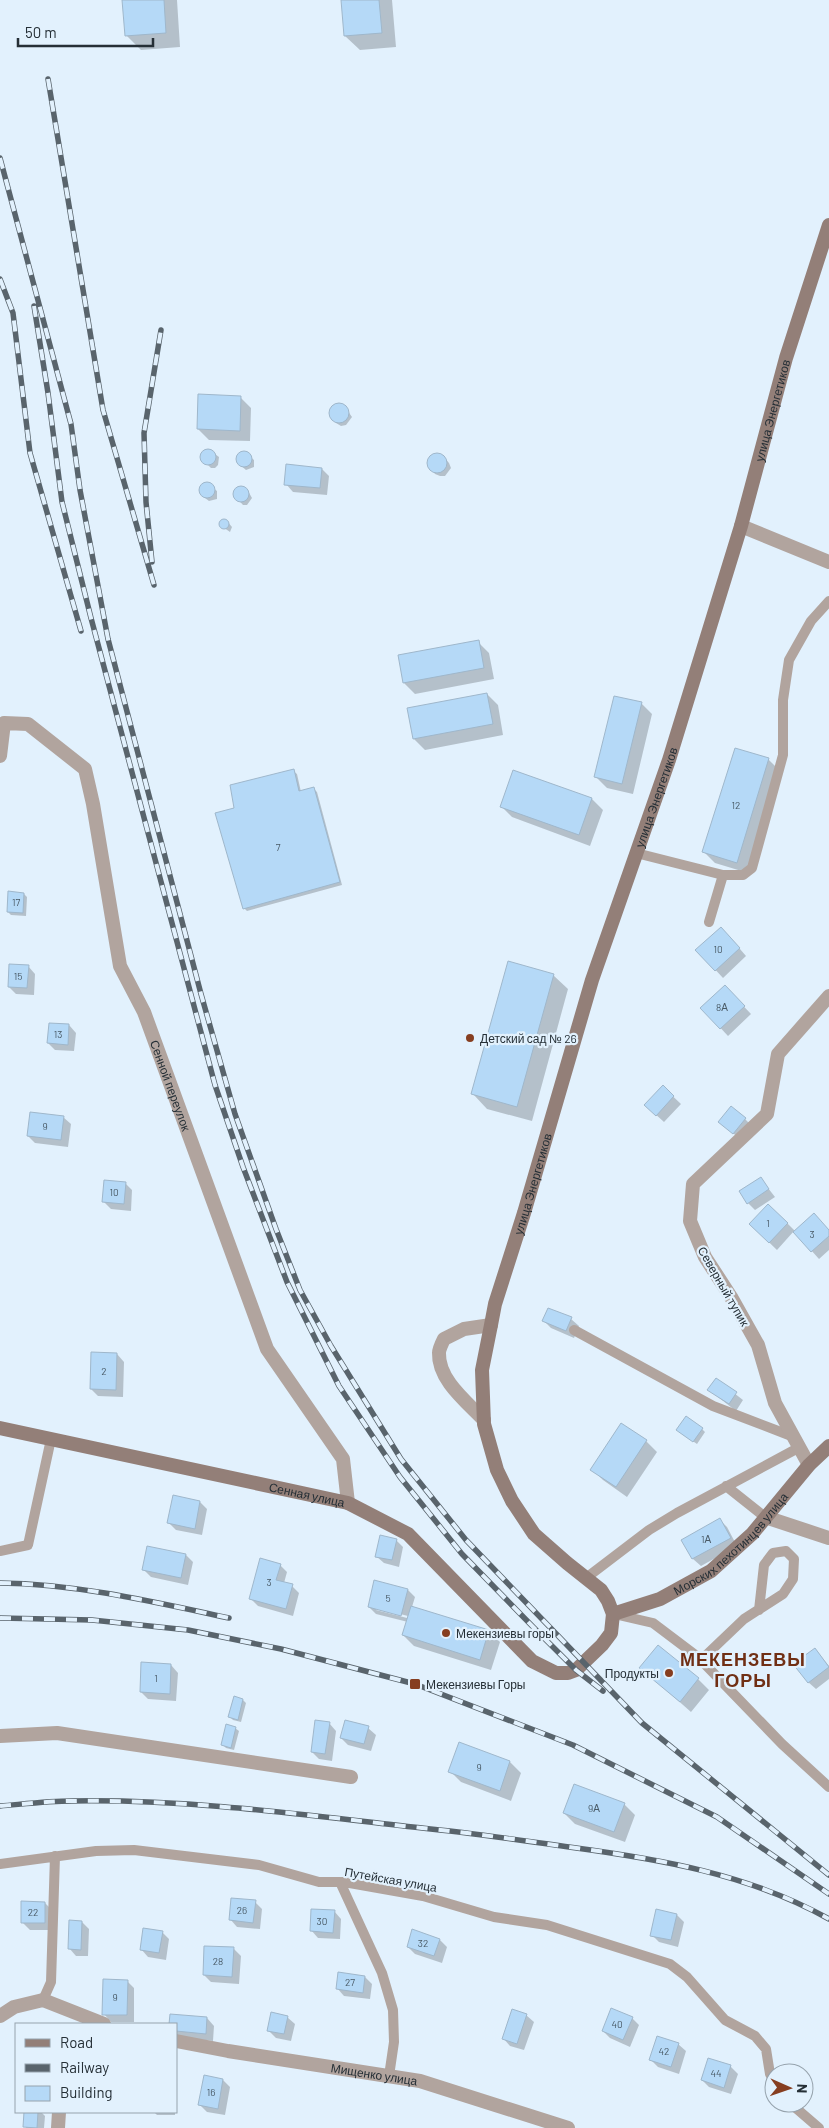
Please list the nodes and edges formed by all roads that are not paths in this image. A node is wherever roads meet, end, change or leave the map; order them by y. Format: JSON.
{"nodes":[{"id":1,"x":829,"y":226,"type":"edge"},
{"id":2,"x":740,"y":526,"type":"junction"},
{"id":3,"x":829,"y":563,"type":"edge"},
{"id":4,"x":829,"y":601,"type":"edge"},
{"id":5,"x":0,"y":756,"type":"edge"},
{"id":6,"x":636,"y":853,"type":"junction"},
{"id":7,"x":723,"y":875,"type":"junction"},
{"id":8,"x":709,"y":922,"type":"dead end"},
{"id":9,"x":829,"y":996,"type":"edge"},
{"id":10,"x":491,"y":1324,"type":"junction"},
{"id":11,"x":574,"y":1330,"type":"dead end"},
{"id":12,"x":484,"y":1420,"type":"junction"},
{"id":13,"x":0,"y":1428,"type":"edge"},
{"id":14,"x":51,"y":1439,"type":"junction"},
{"id":15,"x":797,"y":1442,"type":"junction"},
{"id":16,"x":829,"y":1446,"type":"edge"},
{"id":17,"x":808,"y":1465,"type":"junction"},
{"id":18,"x":726,"y":1486,"type":"junction"},
{"id":19,"x":348,"y":1503,"type":"junction"},
{"id":20,"x":765,"y":1517,"type":"junction"},
{"id":21,"x":829,"y":1538,"type":"edge"},
{"id":22,"x":0,"y":1552,"type":"edge"},
{"id":23,"x":586,"y":1578,"type":"junction"},
{"id":24,"x":759,"y":1610,"type":"junction"},
{"id":25,"x":613,"y":1614,"type":"junction"},
{"id":26,"x":701,"y":1660,"type":"junction"},
{"id":27,"x":0,"y":1736,"type":"edge"},
{"id":28,"x":351,"y":1777,"type":"dead end"},
{"id":29,"x":829,"y":1787,"type":"edge"},
{"id":30,"x":55,"y":1856,"type":"junction"},
{"id":31,"x":0,"y":1864,"type":"edge"},
{"id":32,"x":340,"y":1882,"type":"junction"},
{"id":33,"x":43,"y":2000,"type":"junction"},
{"id":34,"x":0,"y":2016,"type":"edge"},
{"id":35,"x":75,"y":2018,"type":"edge"},
{"id":36,"x":99,"y":2023,"type":"edge"},
{"id":37,"x":178,"y":2041,"type":"edge"},
{"id":38,"x":768,"y":2063,"type":"edge"},
{"id":39,"x":389,"y":2076,"type":"junction"},
{"id":40,"x":59,"y":2113,"type":"edge"},
{"id":41,"x":802,"y":2113,"type":"edge"},
{"id":42,"x":58,"y":2128,"type":"edge"},
{"id":43,"x":568,"y":2128,"type":"edge"},
{"id":44,"x":819,"y":2128,"type":"edge"}],
"edges":[{"from":1,"to":2,"type":"main road","name":"улица Энергетиков"},
{"from":2,"to":3,"type":"street"},
{"from":2,"to":6,"type":"main road","name":"улица Энергетиков"},
{"from":4,"to":7,"type":"lane"},
{"from":5,"to":19,"type":"street","name":"Сенной переулок"},
{"from":6,"to":7,"type":"lane"},
{"from":6,"to":10,"type":"main road","name":"улица Энергетиков"},
{"from":7,"to":8,"type":"lane"},
{"from":9,"to":15,"type":"street","name":"Северный тупик"},
{"from":10,"to":12,"type":"main road","name":"улица Энергетиков"},
{"from":10,"to":12,"type":"street"},
{"from":11,"to":15,"type":"lane"},
{"from":12,"to":23,"type":"main road","name":"улица Энергетиков"},
{"from":13,"to":14,"type":"main road","name":"Сенная улица"},
{"from":14,"to":19,"type":"main road","name":"Сенная улица"},
{"from":14,"to":22,"type":"lane"},
{"from":15,"to":17,"type":"street","name":"Северный тупик"},
{"from":15,"to":18,"type":"lane"},
{"from":16,"to":17,"type":"main road","name":"Морских пехотинцев улица"},
{"from":17,"to":20,"type":"main road","name":"Морских пехотинцев улица"},
{"from":18,"to":20,"type":"lane"},
{"from":18,"to":23,"type":"lane"},
{"from":19,"to":25,"type":"main road","name":"Сенная улица"},
{"from":20,"to":21,"type":"street"},
{"from":20,"to":25,"type":"main road","name":"Морских пехотинцев улица"},
{"from":23,"to":25,"type":"main road","name":"улица Энергетиков"},
{"from":24,"to":24,"type":"lane"},
{"from":24,"to":26,"type":"lane"},
{"from":25,"to":26,"type":"lane"},
{"from":26,"to":29,"type":"lane"},
{"from":27,"to":28,"type":"street"},
{"from":30,"to":31,"type":"lane","name":"Путейская улица"},
{"from":30,"to":32,"type":"lane","name":"Путейская улица"},
{"from":30,"to":33,"type":"lane"},
{"from":32,"to":38,"type":"lane","name":"Путейская улица"},
{"from":32,"to":39,"type":"lane"},
{"from":33,"to":34,"type":"street"},
{"from":33,"to":35,"type":"street"},
{"from":35,"to":36,"type":"street"},
{"from":37,"to":39,"type":"street","name":"Мищенко улица"},
{"from":39,"to":43,"type":"street","name":"Мищенко улица"},
{"from":40,"to":42,"type":"street"},
{"from":41,"to":44,"type":"lane"}]}
